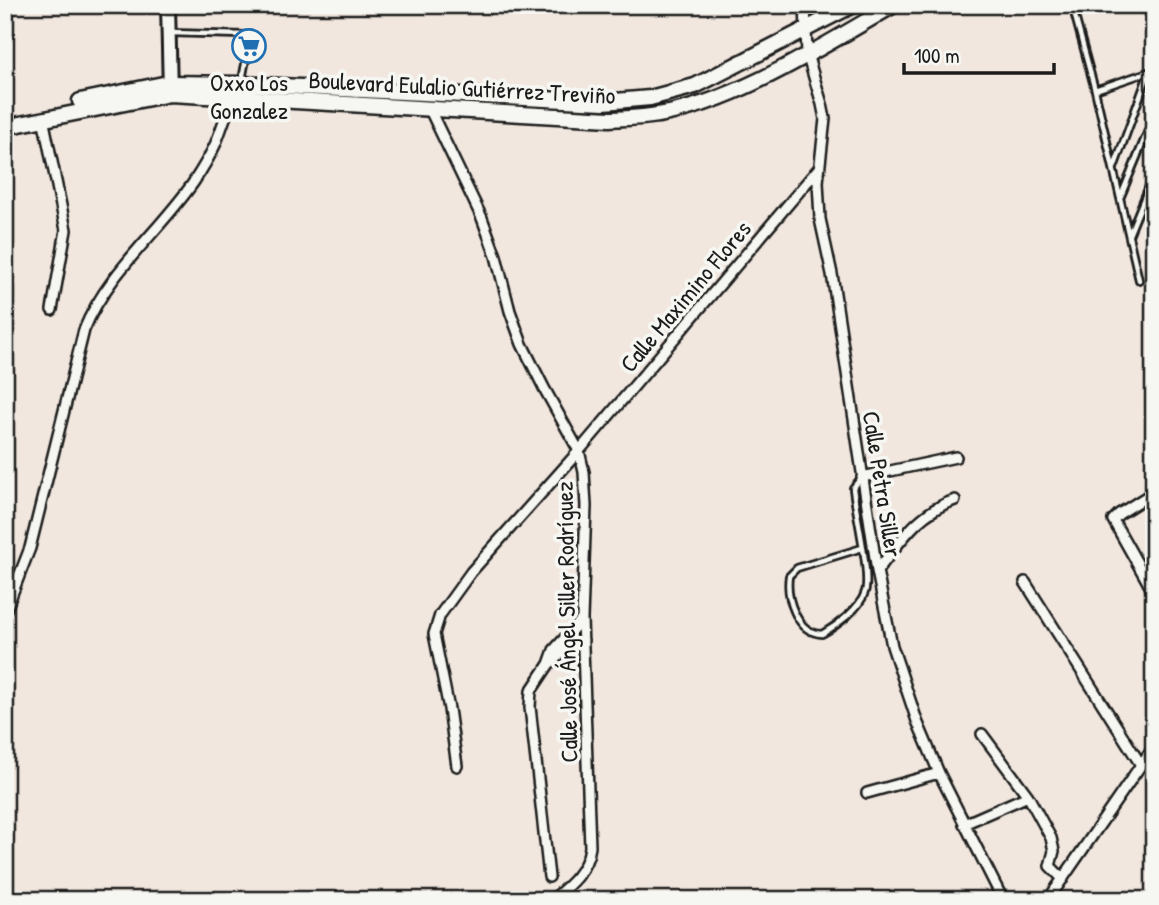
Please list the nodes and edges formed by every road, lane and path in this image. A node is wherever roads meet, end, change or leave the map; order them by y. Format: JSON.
{"nodes":[{"id":1,"x":168,"y":5,"type":"edge"},
{"id":2,"x":805,"y":5,"type":"edge"},
{"id":3,"x":853,"y":5,"type":"edge"},
{"id":4,"x":894,"y":5,"type":"edge"},
{"id":5,"x":1072,"y":5,"type":"edge"},
{"id":6,"x":805,"y":28,"type":"junction"},
{"id":7,"x":169,"y":33,"type":"junction"},
{"id":8,"x":807,"y":54,"type":"junction"},
{"id":9,"x":1151,"y":71,"type":"edge"},
{"id":10,"x":169,"y":89,"type":"junction"},
{"id":11,"x":1096,"y":90,"type":"junction"},
{"id":12,"x":237,"y":91,"type":"junction"},
{"id":13,"x":543,"y":99,"type":"junction"},
{"id":14,"x":394,"y":100,"type":"junction"},
{"id":15,"x":430,"y":110,"type":"junction"},
{"id":16,"x":543,"y":115,"type":"junction"},
{"id":17,"x":1154,"y":116,"type":"edge"},
{"id":18,"x":5,"y":117,"type":"edge"},
{"id":19,"x":43,"y":118,"type":"junction"},
{"id":20,"x":5,"y":127,"type":"edge"},
{"id":21,"x":820,"y":167,"type":"junction"},
{"id":22,"x":1114,"y":169,"type":"junction"},
{"id":23,"x":1154,"y":174,"type":"edge"},
{"id":24,"x":1120,"y":198,"type":"junction"},
{"id":25,"x":1129,"y":235,"type":"junction"},
{"id":26,"x":1139,"y":280,"type":"dead end"},
{"id":27,"x":52,"y":310,"type":"dead end"},
{"id":28,"x":579,"y":451,"type":"junction"},
{"id":29,"x":956,"y":457,"type":"dead end"},
{"id":30,"x":862,"y":477,"type":"junction"},
{"id":31,"x":1154,"y":492,"type":"edge"},
{"id":32,"x":955,"y":500,"type":"dead end"},
{"id":33,"x":862,"y":548,"type":"junction"},
{"id":34,"x":877,"y":572,"type":"junction"},
{"id":35,"x":1026,"y":582,"type":"dead end"},
{"id":36,"x":1154,"y":593,"type":"edge"},
{"id":37,"x":5,"y":612,"type":"edge"},
{"id":38,"x":582,"y":619,"type":"junction"},
{"id":39,"x":583,"y":640,"type":"junction"},
{"id":40,"x":550,"y":664,"type":"junction"},
{"id":41,"x":982,"y":734,"type":"dead end"},
{"id":42,"x":1154,"y":746,"type":"edge"},
{"id":43,"x":1141,"y":765,"type":"junction"},
{"id":44,"x":457,"y":766,"type":"dead end"},
{"id":45,"x":939,"y":773,"type":"junction"},
{"id":46,"x":867,"y":793,"type":"dead end"},
{"id":47,"x":1028,"y":796,"type":"junction"},
{"id":48,"x":964,"y":824,"type":"junction"},
{"id":49,"x":549,"y":877,"type":"dead end"},
{"id":50,"x":1063,"y":879,"type":"junction"},
{"id":51,"x":552,"y":900,"type":"edge"},
{"id":52,"x":1003,"y":900,"type":"edge"},
{"id":53,"x":1048,"y":900,"type":"edge"}],
"edges":[{"from":1,"to":7,"type":"street"},
{"from":2,"to":6,"type":"street","name":"Calle Petra Siller"},
{"from":3,"to":6,"type":"main road","name":"Boulevard Eulalio Gutiérrez Treviño"},
{"from":4,"to":8,"type":"main road","name":"Boulevard Eulalio Gutiérrez Treviño"},
{"from":5,"to":11,"type":"lane"},
{"from":6,"to":8,"type":"street","name":"Calle Petra Siller"},
{"from":6,"to":13,"type":"main road","name":"Boulevard Eulalio Gutiérrez Treviño"},
{"from":7,"to":10,"type":"street"},
{"from":7,"to":12,"type":"lane"},
{"from":8,"to":16,"type":"main road","name":"Boulevard Eulalio Gutiérrez Treviño"},
{"from":8,"to":21,"type":"street","name":"Calle Petra Siller"},
{"from":9,"to":11,"type":"lane"},
{"from":9,"to":22,"type":"lane"},
{"from":10,"to":12,"type":"main road","name":"Boulevard Eulalio Gutiérrez Treviño"},
{"from":10,"to":18,"type":"main road","name":"Boulevard Eulalio Gutiérrez Treviño"},
{"from":10,"to":19,"type":"main road","name":"Boulevard Eulalio Gutiérrez Treviño"},
{"from":11,"to":22,"type":"lane"},
{"from":12,"to":14,"type":"main road","name":"Boulevard Eulalio Gutiérrez Treviño"},
{"from":12,"to":37,"type":"street"},
{"from":13,"to":14,"type":"main road","name":"Boulevard Eulalio Gutiérrez Treviño"},
{"from":13,"to":16,"type":"main road"},
{"from":14,"to":15,"type":"main road","name":"Boulevard Eulalio Gutiérrez Treviño"},
{"from":15,"to":16,"type":"main road","name":"Boulevard Eulalio Gutiérrez Treviño"},
{"from":15,"to":28,"type":"street","name":"Calle José Ángel Siller Rodríguez"},
{"from":17,"to":24,"type":"lane"},
{"from":19,"to":20,"type":"main road","name":"Boulevard Eulalio Gutiérrez Treviño"},
{"from":19,"to":27,"type":"street"},
{"from":21,"to":28,"type":"street","name":"Calle Maximino Flores"},
{"from":21,"to":30,"type":"street","name":"Calle Petra Siller"},
{"from":22,"to":24,"type":"lane"},
{"from":23,"to":25,"type":"lane"},
{"from":24,"to":25,"type":"lane"},
{"from":25,"to":26,"type":"lane"},
{"from":28,"to":38,"type":"street","name":"Calle José Ángel Siller Rodríguez"},
{"from":28,"to":44,"type":"street","name":"Calle Maximino Flores"},
{"from":29,"to":30,"type":"street"},
{"from":30,"to":33,"type":"lane"},
{"from":30,"to":34,"type":"street","name":"Calle Petra Siller"},
{"from":31,"to":36,"type":"street"},
{"from":32,"to":34,"type":"street"},
{"from":33,"to":33,"type":"lane"},
{"from":34,"to":45,"type":"street","name":"Calle Petra Siller"},
{"from":35,"to":43,"type":"street"},
{"from":38,"to":39,"type":"street","name":"Calle José Ángel Siller Rodríguez"},
{"from":38,"to":40,"type":"street"},
{"from":39,"to":40,"type":"street"},
{"from":39,"to":51,"type":"street","name":"Calle José Ángel Siller Rodríguez"},
{"from":40,"to":49,"type":"street"},
{"from":41,"to":47,"type":"street"},
{"from":42,"to":43,"type":"street"},
{"from":43,"to":50,"type":"street"},
{"from":45,"to":46,"type":"street"},
{"from":45,"to":48,"type":"street","name":"Calle Petra Siller"},
{"from":47,"to":48,"type":"street"},
{"from":47,"to":50,"type":"street"},
{"from":48,"to":52,"type":"street","name":"Calle Petra Siller"},
{"from":50,"to":53,"type":"street"}]}
